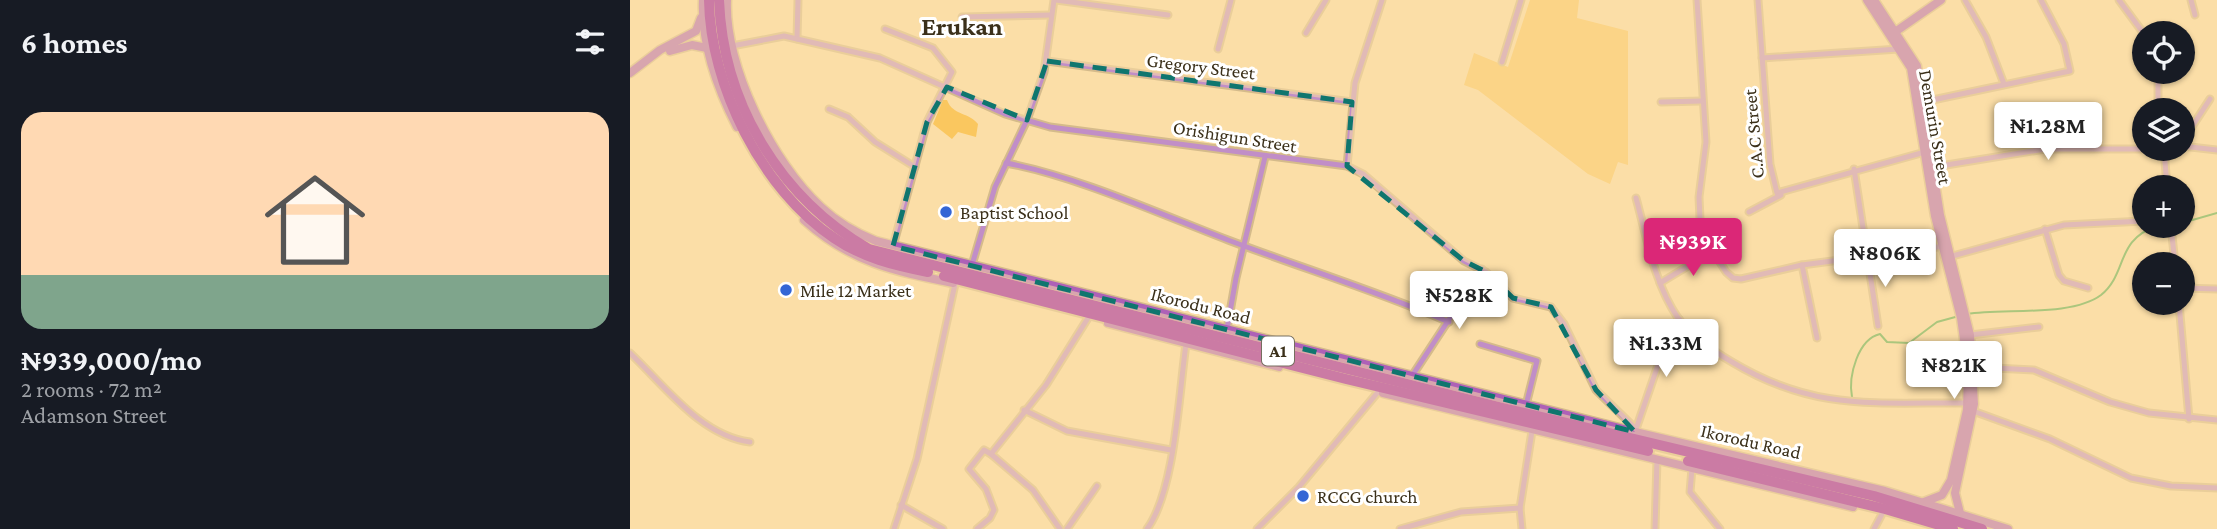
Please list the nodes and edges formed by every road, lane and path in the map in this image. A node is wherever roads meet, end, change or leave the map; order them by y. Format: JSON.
{"nodes":[{"id":1,"x":703,"y":0,"type":"edge"},
{"id":2,"x":709,"y":0,"type":"edge"},
{"id":3,"x":719,"y":0,"type":"edge"},
{"id":4,"x":727,"y":0,"type":"edge"},
{"id":5,"x":797,"y":0,"type":"edge"},
{"id":6,"x":1055,"y":0,"type":"edge"},
{"id":7,"x":1231,"y":0,"type":"edge"},
{"id":8,"x":1326,"y":0,"type":"edge"},
{"id":9,"x":1382,"y":0,"type":"edge"},
{"id":10,"x":1521,"y":0,"type":"edge"},
{"id":11,"x":1697,"y":0,"type":"edge"},
{"id":12,"x":1758,"y":0,"type":"edge"},
{"id":13,"x":1867,"y":0,"type":"edge"},
{"id":14,"x":1874,"y":0,"type":"edge"},
{"id":15,"x":1941,"y":0,"type":"edge"},
{"id":16,"x":1965,"y":0,"type":"edge"},
{"id":17,"x":2041,"y":0,"type":"edge"},
{"id":18,"x":2119,"y":0,"type":"edge"},
{"id":19,"x":2191,"y":0,"type":"edge"},
{"id":20,"x":1101,"y":3,"type":"edge"},
{"id":21,"x":702,"y":15,"type":"junction"},
{"id":22,"x":1051,"y":15,"type":"junction"},
{"id":23,"x":1168,"y":15,"type":"dead end"},
{"id":24,"x":2195,"y":15,"type":"dead end"},
{"id":25,"x":962,"y":17,"type":"dead end"},
{"id":26,"x":2134,"y":21,"type":"edge"},
{"id":27,"x":885,"y":29,"type":"dead end"},
{"id":28,"x":1895,"y":32,"type":"junction"},
{"id":29,"x":1306,"y":33,"type":"dead end"},
{"id":30,"x":797,"y":38,"type":"junction"},
{"id":31,"x":732,"y":46,"type":"junction"},
{"id":32,"x":707,"y":48,"type":"junction"},
{"id":33,"x":1218,"y":49,"type":"dead end"},
{"id":34,"x":1900,"y":49,"type":"junction"},
{"id":35,"x":1762,"y":58,"type":"junction"},
{"id":36,"x":1046,"y":61,"type":"junction"},
{"id":37,"x":1502,"y":62,"type":"dead end"},
{"id":38,"x":630,"y":76,"type":"edge"},
{"id":39,"x":2004,"y":84,"type":"junction"},
{"id":40,"x":947,"y":87,"type":"junction"},
{"id":41,"x":2210,"y":99,"type":"dead end"},
{"id":42,"x":1702,"y":101,"type":"junction"},
{"id":43,"x":1352,"y":102,"type":"junction"},
{"id":44,"x":1661,"y":102,"type":"dead end"},
{"id":45,"x":1923,"y":102,"type":"junction"},
{"id":46,"x":829,"y":109,"type":"dead end"},
{"id":47,"x":1027,"y":120,"type":"junction"},
{"id":48,"x":2195,"y":123,"type":"edge"},
{"id":49,"x":2195,"y":146,"type":"edge"},
{"id":50,"x":2132,"y":149,"type":"edge"},
{"id":51,"x":2217,"y":150,"type":"edge"},
{"id":52,"x":1925,"y":152,"type":"junction"},
{"id":53,"x":1265,"y":157,"type":"junction"},
{"id":54,"x":1006,"y":163,"type":"junction"},
{"id":55,"x":1347,"y":166,"type":"junction"},
{"id":56,"x":915,"y":167,"type":"junction"},
{"id":57,"x":1934,"y":167,"type":"junction"},
{"id":58,"x":1854,"y":169,"type":"junction"},
{"id":59,"x":1781,"y":195,"type":"junction"},
{"id":60,"x":1636,"y":198,"type":"dead end"},
{"id":61,"x":1749,"y":212,"type":"dead end"},
{"id":62,"x":2132,"y":222,"type":"edge"},
{"id":63,"x":2045,"y":229,"type":"junction"},
{"id":64,"x":893,"y":246,"type":"junction"},
{"id":65,"x":1245,"y":246,"type":"junction"},
{"id":66,"x":1945,"y":246,"type":"junction"},
{"id":67,"x":1713,"y":251,"type":"junction"},
{"id":68,"x":1866,"y":257,"type":"junction"},
{"id":69,"x":1948,"y":257,"type":"junction"},
{"id":70,"x":972,"y":265,"type":"junction"},
{"id":71,"x":1802,"y":265,"type":"junction"},
{"id":72,"x":1482,"y":269,"type":"junction"},
{"id":73,"x":1660,"y":283,"type":"junction"},
{"id":74,"x":955,"y":284,"type":"junction"},
{"id":75,"x":2088,"y":288,"type":"dead end"},
{"id":76,"x":2195,"y":288,"type":"edge"},
{"id":77,"x":2217,"y":289,"type":"edge"},
{"id":78,"x":2180,"y":315,"type":"edge"},
{"id":79,"x":1088,"y":318,"type":"junction"},
{"id":80,"x":1964,"y":318,"type":"junction"},
{"id":81,"x":1679,"y":319,"type":"junction"},
{"id":82,"x":1449,"y":322,"type":"junction"},
{"id":83,"x":1124,"y":325,"type":"junction"},
{"id":84,"x":1878,"y":326,"type":"dead end"},
{"id":85,"x":2039,"y":327,"type":"dead end"},
{"id":86,"x":1227,"y":330,"type":"junction"},
{"id":87,"x":1970,"y":335,"type":"junction"},
{"id":88,"x":1817,"y":338,"type":"dead end"},
{"id":89,"x":1181,"y":341,"type":"junction"},
{"id":90,"x":1480,"y":344,"type":"dead end"},
{"id":91,"x":630,"y":353,"type":"edge"},
{"id":92,"x":1974,"y":367,"type":"junction"},
{"id":93,"x":1412,"y":376,"type":"junction"},
{"id":94,"x":1378,"y":392,"type":"junction"},
{"id":95,"x":1526,"y":405,"type":"junction"},
{"id":96,"x":1971,"y":407,"type":"junction"},
{"id":97,"x":1024,"y":410,"type":"junction"},
{"id":98,"x":2189,"y":418,"type":"junction"},
{"id":99,"x":2217,"y":420,"type":"edge"},
{"id":100,"x":1532,"y":431,"type":"junction"},
{"id":101,"x":1636,"y":431,"type":"junction"},
{"id":102,"x":750,"y":442,"type":"dead end"},
{"id":103,"x":1171,"y":450,"type":"junction"},
{"id":104,"x":991,"y":454,"type":"junction"},
{"id":105,"x":1657,"y":459,"type":"junction"},
{"id":106,"x":1692,"y":468,"type":"junction"},
{"id":107,"x":1097,"y":486,"type":"dead end"},
{"id":108,"x":2217,"y":488,"type":"edge"},
{"id":109,"x":1924,"y":502,"type":"junction"},
{"id":110,"x":901,"y":505,"type":"junction"},
{"id":111,"x":1520,"y":509,"type":"junction"},
{"id":112,"x":1882,"y":514,"type":"junction"},
{"id":113,"x":1956,"y":518,"type":"edge"},
{"id":114,"x":894,"y":529,"type":"edge"},
{"id":115,"x":943,"y":529,"type":"edge"},
{"id":116,"x":977,"y":529,"type":"edge"},
{"id":117,"x":1060,"y":529,"type":"edge"},
{"id":118,"x":1067,"y":529,"type":"edge"},
{"id":119,"x":1147,"y":529,"type":"edge"},
{"id":120,"x":1257,"y":529,"type":"edge"},
{"id":121,"x":1400,"y":529,"type":"edge"},
{"id":122,"x":1522,"y":529,"type":"edge"},
{"id":123,"x":1655,"y":529,"type":"edge"},
{"id":124,"x":1720,"y":529,"type":"edge"},
{"id":125,"x":1874,"y":529,"type":"edge"},
{"id":126,"x":1937,"y":529,"type":"edge"},
{"id":127,"x":1982,"y":529,"type":"edge"},
{"id":128,"x":2008,"y":529,"type":"edge"}],
"edges":[{"from":1,"to":21,"type":"street","name":"Ikorodu Road"},
{"from":2,"to":83,"type":"highway","name":"Ikorodu Road","number":"A1"},
{"from":3,"to":113,"type":"highway","name":"Ikorodu Road","number":"A1"},
{"from":4,"to":31,"type":"street","name":"Ikorodu Road"},
{"from":5,"to":30,"type":"street"},
{"from":6,"to":20,"type":"street"},
{"from":6,"to":22,"type":"street"},
{"from":7,"to":33,"type":"street"},
{"from":8,"to":29,"type":"street"},
{"from":9,"to":43,"type":"street"},
{"from":10,"to":37,"type":"street"},
{"from":11,"to":42,"type":"street"},
{"from":12,"to":35,"type":"street","name":"C.A.C Street"},
{"from":13,"to":34,"type":"street","name":"Demurin Street"},
{"from":14,"to":28,"type":"street","name":"Demurin Street"},
{"from":15,"to":28,"type":"street"},
{"from":16,"to":39,"type":"street"},
{"from":17,"to":39,"type":"street"},
{"from":18,"to":26,"type":"street"},
{"from":19,"to":24,"type":"street"},
{"from":20,"to":23,"type":"street"},
{"from":21,"to":32,"type":"street","name":"Ikorodu Road"},
{"from":21,"to":38,"type":"street"},
{"from":22,"to":25,"type":"street"},
{"from":22,"to":36,"type":"street"},
{"from":27,"to":40,"type":"street"},
{"from":28,"to":45,"type":"street","name":"Demurin Street"},
{"from":30,"to":31,"type":"street","name":"Orishigun Street"},
{"from":30,"to":40,"type":"street","name":"Orishigun Street"},
{"from":31,"to":64,"type":"street","name":"Ikorodu Road"},
{"from":32,"to":38,"type":"street"},
{"from":32,"to":74,"type":"street","name":"Ikorodu Road"},
{"from":34,"to":35,"type":"street"},
{"from":34,"to":52,"type":"street","name":"Demurin Street"},
{"from":35,"to":59,"type":"street","name":"C.A.C Street"},
{"from":36,"to":43,"type":"street","name":"Gregory Street"},
{"from":36,"to":47,"type":"street"},
{"from":39,"to":45,"type":"street"},
{"from":40,"to":47,"type":"street","name":"Orishigun Street"},
{"from":40,"to":56,"type":"street"},
{"from":41,"to":48,"type":"street"},
{"from":42,"to":44,"type":"street"},
{"from":42,"to":67,"type":"street"},
{"from":43,"to":55,"type":"street"},
{"from":45,"to":57,"type":"street","name":"Demurin Street"},
{"from":46,"to":56,"type":"street"},
{"from":47,"to":53,"type":"street","name":"Orishigun Street"},
{"from":47,"to":54,"type":"street"},
{"from":49,"to":51,"type":"street"},
{"from":50,"to":57,"type":"street"},
{"from":52,"to":58,"type":"street","name":"C.A.C Street"},
{"from":52,"to":66,"type":"street","name":"Demurin Street"},
{"from":53,"to":55,"type":"street","name":"Orishigun Street"},
{"from":53,"to":65,"type":"street"},
{"from":54,"to":65,"type":"street"},
{"from":54,"to":70,"type":"street"},
{"from":55,"to":72,"type":"street","name":"Orishigun Street"},
{"from":56,"to":64,"type":"street"},
{"from":57,"to":66,"type":"street","name":"Demurin Street"},
{"from":58,"to":59,"type":"street","name":"C.A.C Street"},
{"from":58,"to":68,"type":"street"},
{"from":59,"to":61,"type":"street"},
{"from":60,"to":73,"type":"street"},
{"from":62,"to":63,"type":"street"},
{"from":63,"to":69,"type":"street"},
{"from":63,"to":75,"type":"street"},
{"from":64,"to":70,"type":"street","name":"Ikorodu Road"},
{"from":65,"to":82,"type":"street"},
{"from":65,"to":86,"type":"street"},
{"from":66,"to":68,"type":"street"},
{"from":66,"to":69,"type":"street","name":"Demurin Street"},
{"from":67,"to":71,"type":"street"},
{"from":67,"to":73,"type":"street"},
{"from":68,"to":71,"type":"street"},
{"from":68,"to":84,"type":"street"},
{"from":69,"to":80,"type":"street","name":"Demurin Street"},
{"from":70,"to":86,"type":"street","name":"Ikorodu Road"},
{"from":71,"to":88,"type":"street"},
{"from":72,"to":82,"type":"street"},
{"from":72,"to":101,"type":"street","name":"Orishigun Street"},
{"from":73,"to":81,"type":"street"},
{"from":74,"to":79,"type":"street","name":"Ikorodu Road"},
{"from":74,"to":110,"type":"street"},
{"from":76,"to":77,"type":"street"},
{"from":78,"to":98,"type":"street"},
{"from":79,"to":83,"type":"street","name":"Ikorodu Road"},
{"from":79,"to":97,"type":"street"},
{"from":80,"to":87,"type":"street","name":"Demurin Street"},
{"from":80,"to":96,"type":"street","name":"Demurin Street"},
{"from":81,"to":96,"type":"street"},
{"from":81,"to":101,"type":"street"},
{"from":82,"to":93,"type":"street"},
{"from":83,"to":89,"type":"highway","name":"Ikorodu Road","number":"A1"},
{"from":85,"to":87,"type":"street"},
{"from":86,"to":93,"type":"street","name":"Ikorodu Road"},
{"from":87,"to":92,"type":"street","name":"Demurin Street"},
{"from":89,"to":94,"type":"street","name":"Ikorodu Road"},
{"from":89,"to":103,"type":"street"},
{"from":89,"to":113,"type":"highway","name":"Ikorodu Road","number":"A1"},
{"from":90,"to":95,"type":"street"},
{"from":91,"to":102,"type":"street"},
{"from":92,"to":96,"type":"street","name":"Demurin Street"},
{"from":92,"to":98,"type":"street"},
{"from":93,"to":95,"type":"street","name":"Ikorodu Road"},
{"from":94,"to":100,"type":"street","name":"Ikorodu Road"},
{"from":94,"to":120,"type":"street"},
{"from":95,"to":101,"type":"street","name":"Ikorodu Road"},
{"from":96,"to":108,"type":"street"},
{"from":96,"to":109,"type":"street","name":"Demurin Street"},
{"from":96,"to":113,"type":"street","name":"Demurin Street"},
{"from":97,"to":103,"type":"street"},
{"from":97,"to":104,"type":"street"},
{"from":98,"to":99,"type":"street"},
{"from":100,"to":105,"type":"street","name":"Ikorodu Road"},
{"from":100,"to":111,"type":"street"},
{"from":101,"to":109,"type":"street","name":"Ikorodu Road"},
{"from":103,"to":119,"type":"street"},
{"from":104,"to":116,"type":"street"},
{"from":104,"to":117,"type":"street"},
{"from":105,"to":106,"type":"street","name":"Ikorodu Road"},
{"from":105,"to":123,"type":"street"},
{"from":106,"to":112,"type":"street","name":"Ikorodu Road"},
{"from":106,"to":124,"type":"street"},
{"from":107,"to":118,"type":"street"},
{"from":109,"to":113,"type":"street","name":"Ikorodu Road"},
{"from":110,"to":114,"type":"street"},
{"from":110,"to":115,"type":"street"},
{"from":111,"to":121,"type":"street"},
{"from":111,"to":122,"type":"street"},
{"from":112,"to":125,"type":"street"},
{"from":112,"to":126,"type":"street","name":"Ikorodu Road"},
{"from":113,"to":127,"type":"highway","name":"Ikorodu Road","number":"A1"},
{"from":113,"to":128,"type":"street","name":"Ikorodu Road"}]}
